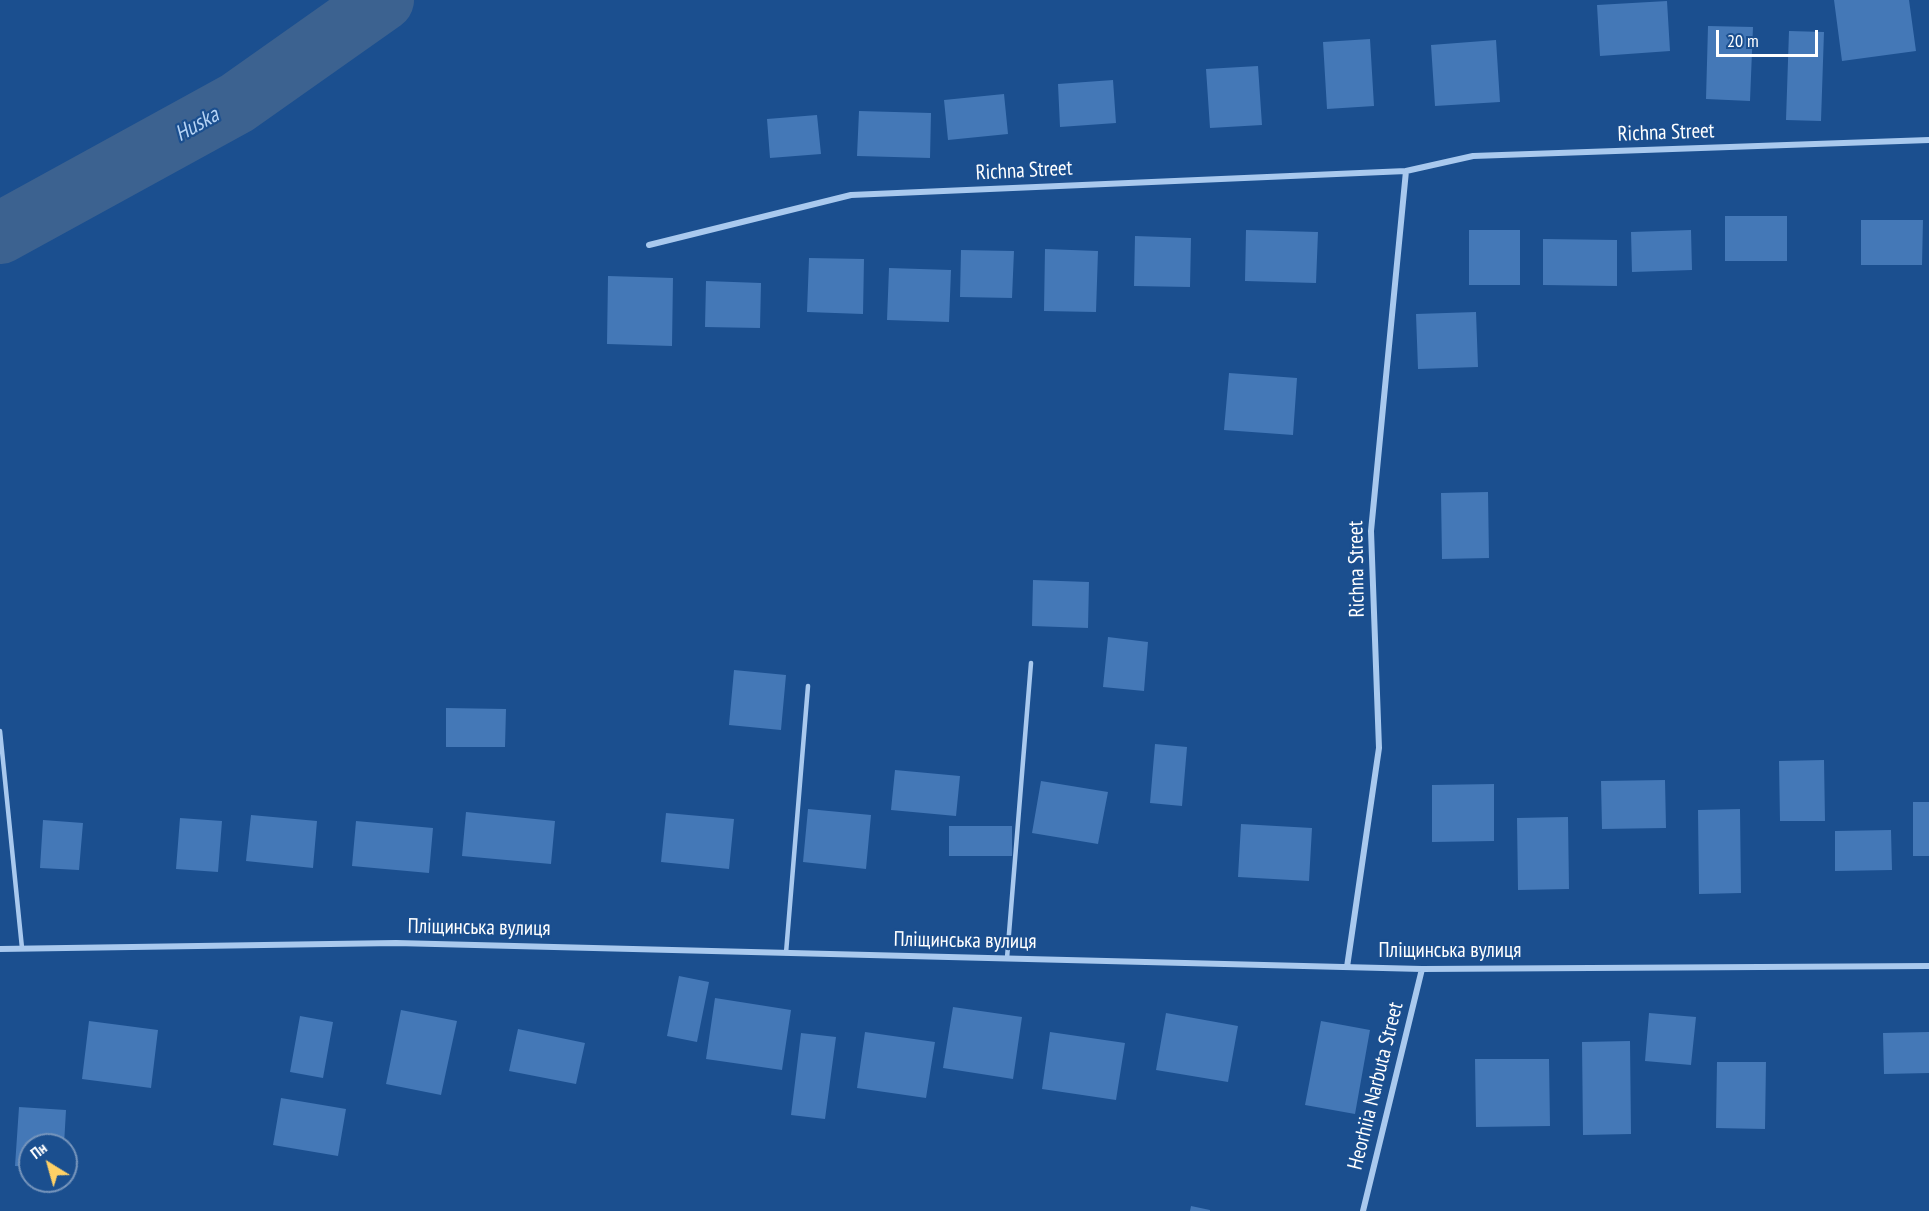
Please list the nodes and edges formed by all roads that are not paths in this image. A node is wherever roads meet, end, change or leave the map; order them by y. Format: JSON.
{"nodes":[{"id":1,"x":1929,"y":140,"type":"edge"},
{"id":2,"x":1406,"y":171,"type":"junction"},
{"id":3,"x":649,"y":245,"type":"dead end"},
{"id":4,"x":1031,"y":663,"type":"dead end"},
{"id":5,"x":808,"y":686,"type":"dead end"},
{"id":6,"x":0,"y":731,"type":"edge"},
{"id":7,"x":22,"y":948,"type":"junction"},
{"id":8,"x":0,"y":949,"type":"edge"},
{"id":9,"x":786,"y":953,"type":"junction"},
{"id":10,"x":1007,"y":958,"type":"junction"},
{"id":11,"x":1929,"y":966,"type":"edge"},
{"id":12,"x":1347,"y":967,"type":"junction"},
{"id":13,"x":1422,"y":969,"type":"junction"},
{"id":14,"x":1363,"y":1211,"type":"edge"}],
"edges":[{"from":1,"to":2,"type":"street","name":"Richna Street"},
{"from":2,"to":3,"type":"street","name":"Richna Street"},
{"from":2,"to":12,"type":"street","name":"Richna Street"},
{"from":4,"to":10,"type":"lane"},
{"from":5,"to":9,"type":"lane"},
{"from":6,"to":7,"type":"lane"},
{"from":7,"to":8,"type":"street","name":"Пліщинська вулиця"},
{"from":7,"to":9,"type":"street","name":"Пліщинська вулиця"},
{"from":9,"to":10,"type":"street","name":"Пліщинська вулиця"},
{"from":10,"to":12,"type":"street","name":"Пліщинська вулиця"},
{"from":11,"to":13,"type":"street","name":"Пліщинська вулиця"},
{"from":12,"to":13,"type":"street","name":"Пліщинська вулиця"},
{"from":13,"to":14,"type":"street","name":"Heorhiia Narbuta Street"}]}
